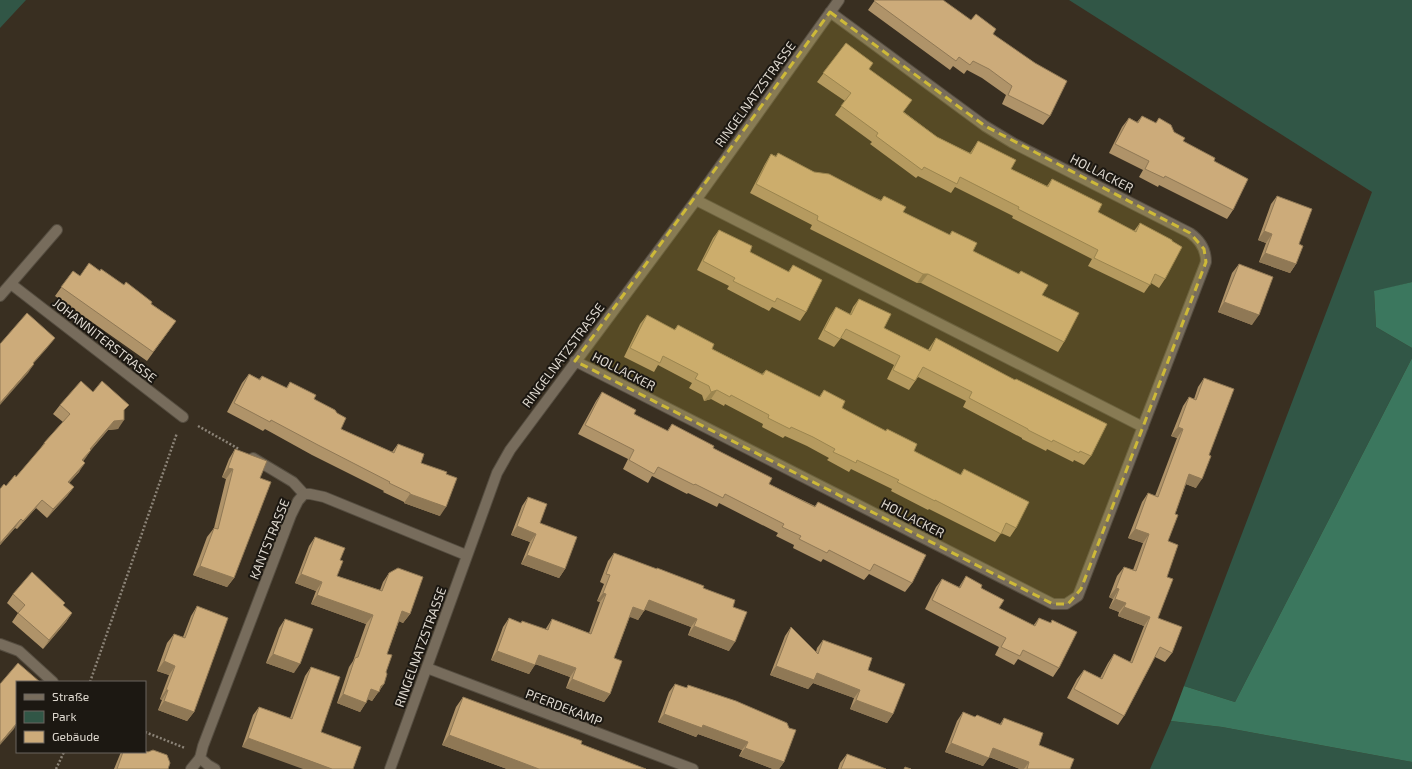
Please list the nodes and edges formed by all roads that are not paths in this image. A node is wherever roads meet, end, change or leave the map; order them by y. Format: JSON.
{"nodes":[{"id":1,"x":839,"y":0,"type":"edge"},
{"id":2,"x":830,"y":12,"type":"junction"},
{"id":3,"x":696,"y":200,"type":"junction"},
{"id":4,"x":57,"y":230,"type":"dead end"},
{"id":5,"x":11,"y":284,"type":"junction"},
{"id":6,"x":0,"y":296,"type":"edge"},
{"id":7,"x":575,"y":361,"type":"junction"},
{"id":8,"x":183,"y":417,"type":"road end"},
{"id":9,"x":1143,"y":427,"type":"junction"},
{"id":10,"x":252,"y":457,"type":"edge"},
{"id":11,"x":304,"y":494,"type":"junction"},
{"id":12,"x":466,"y":555,"type":"junction"},
{"id":13,"x":0,"y":644,"type":"edge"},
{"id":14,"x":426,"y":668,"type":"junction"},
{"id":15,"x":52,"y":681,"type":"edge"},
{"id":16,"x":200,"y":758,"type":"junction"},
{"id":17,"x":191,"y":769,"type":"edge"},
{"id":18,"x":215,"y":769,"type":"edge"},
{"id":19,"x":390,"y":769,"type":"edge"},
{"id":20,"x":693,"y":769,"type":"edge"}],
"edges":[{"from":1,"to":2,"type":"street","name":"RINGELNATZSTRASSE"},
{"from":2,"to":3,"type":"street","name":"RINGELNATZSTRASSE"},
{"from":2,"to":9,"type":"street","name":"HOLLACKER"},
{"from":3,"to":7,"type":"street","name":"RINGELNATZSTRASSE"},
{"from":3,"to":9,"type":"street"},
{"from":4,"to":5,"type":"street"},
{"from":5,"to":6,"type":"street"},
{"from":5,"to":8,"type":"street","name":"JOHANNITERSTRASSE"},
{"from":7,"to":9,"type":"street","name":"HOLLACKER"},
{"from":7,"to":12,"type":"street","name":"RINGELNATZSTRASSE"},
{"from":10,"to":11,"type":"street"},
{"from":11,"to":12,"type":"street","name":"KANTSTRASSE"},
{"from":11,"to":16,"type":"street","name":"KANTSTRASSE"},
{"from":12,"to":14,"type":"street","name":"RINGELNATZSTRASSE"},
{"from":13,"to":15,"type":"street"},
{"from":14,"to":19,"type":"street","name":"RINGELNATZSTRASSE"},
{"from":14,"to":20,"type":"street","name":"PFERDEKAMP"},
{"from":16,"to":17,"type":"street","name":"KANTSTRASSE"},
{"from":16,"to":18,"type":"street"}]}
